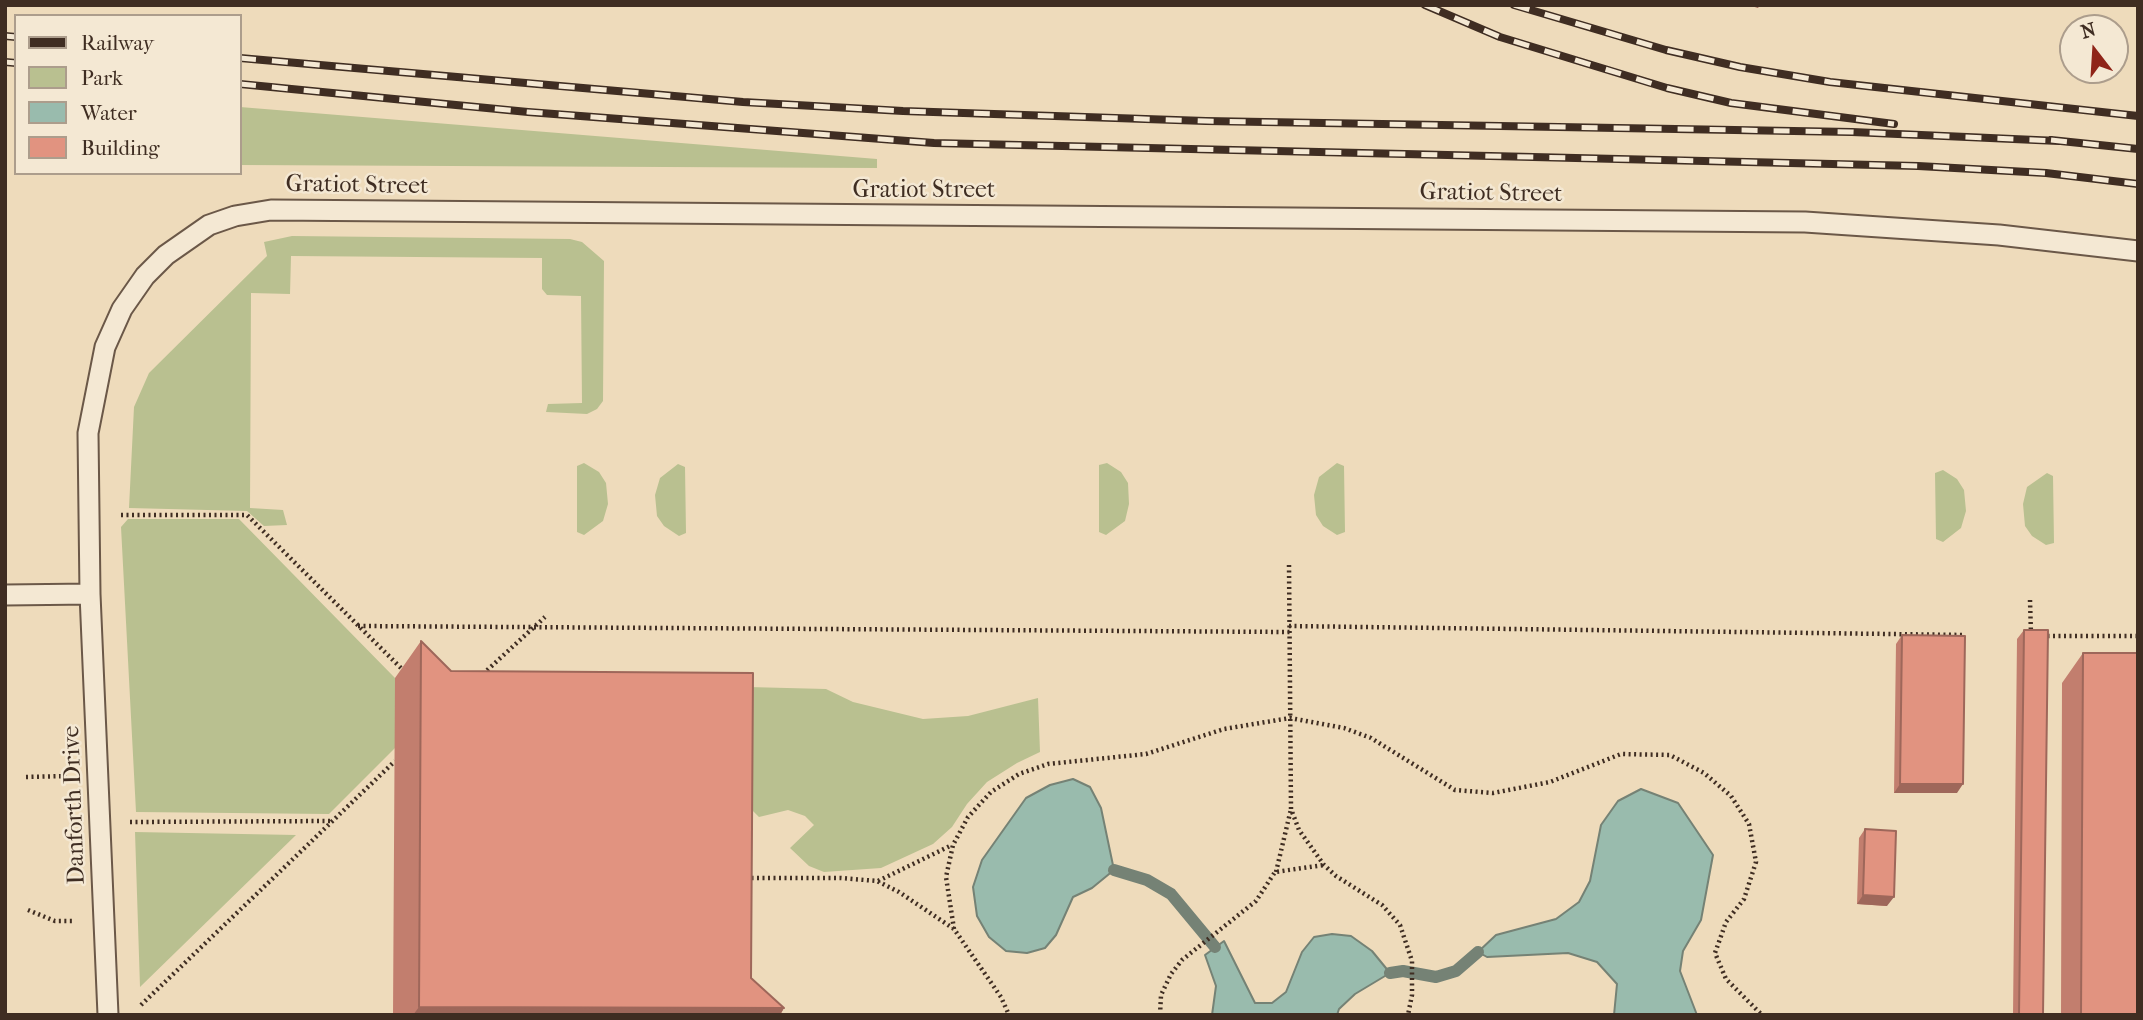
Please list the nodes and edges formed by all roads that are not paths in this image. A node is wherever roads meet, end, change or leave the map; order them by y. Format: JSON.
{"nodes":[{"id":1,"x":2138,"y":251,"type":"edge"},
{"id":2,"x":90,"y":594,"type":"junction"},
{"id":3,"x":5,"y":595,"type":"edge"},
{"id":4,"x":108,"y":1015,"type":"edge"}],
"edges":[{"from":1,"to":2,"type":"lane","name":"Gratiot Street"},
{"from":2,"to":3,"type":"lane"},
{"from":2,"to":4,"type":"lane","name":"Danforth Drive"}]}
